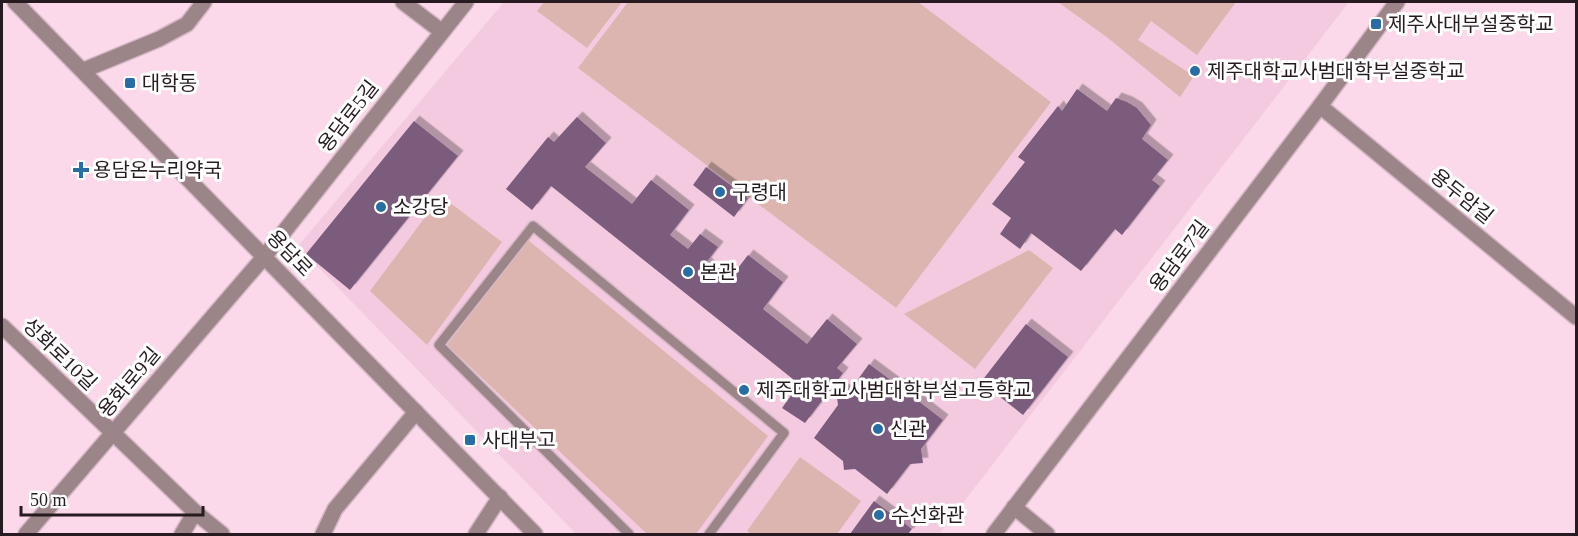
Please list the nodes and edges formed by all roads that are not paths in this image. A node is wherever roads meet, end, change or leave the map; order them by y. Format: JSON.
{"nodes":[{"id":1,"x":15,"y":2,"type":"edge"},
{"id":2,"x":204,"y":2,"type":"edge"},
{"id":3,"x":402,"y":2,"type":"edge"},
{"id":4,"x":466,"y":2,"type":"edge"},
{"id":5,"x":1397,"y":2,"type":"edge"},
{"id":6,"x":441,"y":31,"type":"junction"},
{"id":7,"x":84,"y":70,"type":"junction"},
{"id":8,"x":1320,"y":106,"type":"junction"},
{"id":9,"x":264,"y":257,"type":"junction"},
{"id":10,"x":1576,"y":317,"type":"edge"},
{"id":11,"x":2,"y":326,"type":"edge"},
{"id":12,"x":416,"y":412,"type":"junction"},
{"id":13,"x":113,"y":434,"type":"junction"},
{"id":14,"x":500,"y":497,"type":"junction"},
{"id":15,"x":1014,"y":507,"type":"junction"},
{"id":16,"x":195,"y":512,"type":"junction"},
{"id":17,"x":26,"y":534,"type":"edge"},
{"id":18,"x":182,"y":534,"type":"edge"},
{"id":19,"x":222,"y":534,"type":"edge"},
{"id":20,"x":323,"y":534,"type":"edge"},
{"id":21,"x":476,"y":534,"type":"edge"},
{"id":22,"x":535,"y":534,"type":"edge"},
{"id":23,"x":629,"y":534,"type":"edge"},
{"id":24,"x":709,"y":534,"type":"edge"},
{"id":25,"x":994,"y":534,"type":"edge"},
{"id":26,"x":1047,"y":534,"type":"edge"}],
"edges":[{"from":1,"to":7,"type":"street","name":"용담로"},
{"from":2,"to":7,"type":"street"},
{"from":3,"to":6,"type":"street"},
{"from":4,"to":6,"type":"street","name":"용담로5길"},
{"from":5,"to":8,"type":"street","name":"용담로7길"},
{"from":6,"to":9,"type":"street","name":"용담로5길"},
{"from":7,"to":9,"type":"street","name":"용담로"},
{"from":8,"to":10,"type":"street","name":"용두암길"},
{"from":8,"to":15,"type":"street","name":"용담로7길"},
{"from":9,"to":12,"type":"street","name":"용담로"},
{"from":9,"to":13,"type":"street","name":"용화로9길"},
{"from":11,"to":13,"type":"street","name":"성화로10길"},
{"from":12,"to":14,"type":"street","name":"용담로"},
{"from":12,"to":20,"type":"street"},
{"from":13,"to":16,"type":"street","name":"성화로10길"},
{"from":13,"to":17,"type":"street","name":"용화로9길"},
{"from":14,"to":21,"type":"street"},
{"from":14,"to":22,"type":"street","name":"용담로"},
{"from":15,"to":25,"type":"street","name":"용담로7길"},
{"from":15,"to":26,"type":"street"},
{"from":16,"to":18,"type":"street"},
{"from":16,"to":19,"type":"street","name":"성화로10길"},
{"from":23,"to":24,"type":"lane"}]}
